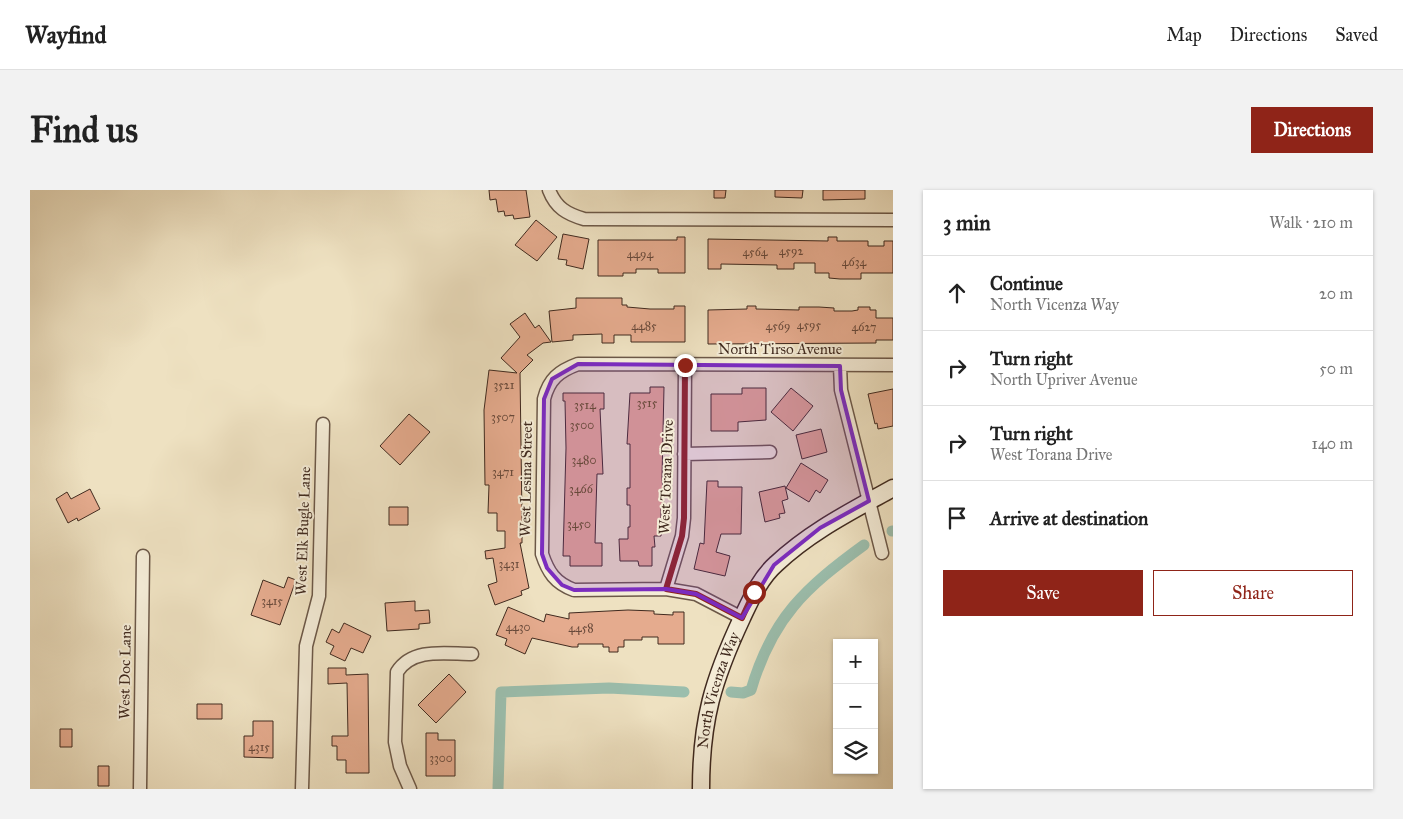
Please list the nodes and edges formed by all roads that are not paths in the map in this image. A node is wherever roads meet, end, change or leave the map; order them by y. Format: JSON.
{"nodes":[{"id":1,"x":549,"y":190,"type":"edge"},
{"id":2,"x":893,"y":220,"type":"edge"},
{"id":3,"x":685,"y":365,"type":"junction"},
{"id":4,"x":893,"y":365,"type":"edge"},
{"id":5,"x":840,"y":366,"type":"junction"},
{"id":6,"x":552,"y":379,"type":"joint"},
{"id":7,"x":323,"y":424,"type":"dead end"},
{"id":8,"x":770,"y":452,"type":"dead end"},
{"id":9,"x":684,"y":454,"type":"junction"},
{"id":10,"x":893,"y":488,"type":"edge"},
{"id":11,"x":869,"y":501,"type":"junction"},
{"id":12,"x":882,"y":553,"type":"dead end"},
{"id":13,"x":142,"y":556,"type":"dead end"},
{"id":14,"x":666,"y":589,"type":"junction"},
{"id":15,"x":742,"y":618,"type":"junction"},
{"id":16,"x":472,"y":654,"type":"dead end"},
{"id":17,"x":140,"y":789,"type":"edge"},
{"id":18,"x":302,"y":789,"type":"edge"},
{"id":19,"x":410,"y":789,"type":"edge"},
{"id":20,"x":701,"y":789,"type":"edge"}],
"edges":[{"from":1,"to":2,"type":"street"},
{"from":3,"to":5,"type":"street","name":"North Tirso Avenue"},
{"from":3,"to":6,"type":"street","name":"North Tirso Avenue"},
{"from":3,"to":9,"type":"street","name":"West Torana Drive"},
{"from":4,"to":5,"type":"street","name":"North Tirso Avenue"},
{"from":5,"to":11,"type":"street"},
{"from":6,"to":14,"type":"street","name":"West Lesina Street"},
{"from":7,"to":18,"type":"street","name":"West Elk Bugle Lane"},
{"from":8,"to":9,"type":"street"},
{"from":9,"to":14,"type":"street","name":"West Torana Drive"},
{"from":10,"to":11,"type":"street","name":"North Vicenza Way"},
{"from":11,"to":12,"type":"street"},
{"from":11,"to":15,"type":"street","name":"North Vicenza Way"},
{"from":13,"to":17,"type":"street","name":"West Doc Lane"},
{"from":14,"to":15,"type":"street"},
{"from":15,"to":20,"type":"street","name":"North Vicenza Way"},
{"from":16,"to":19,"type":"street"}]}
